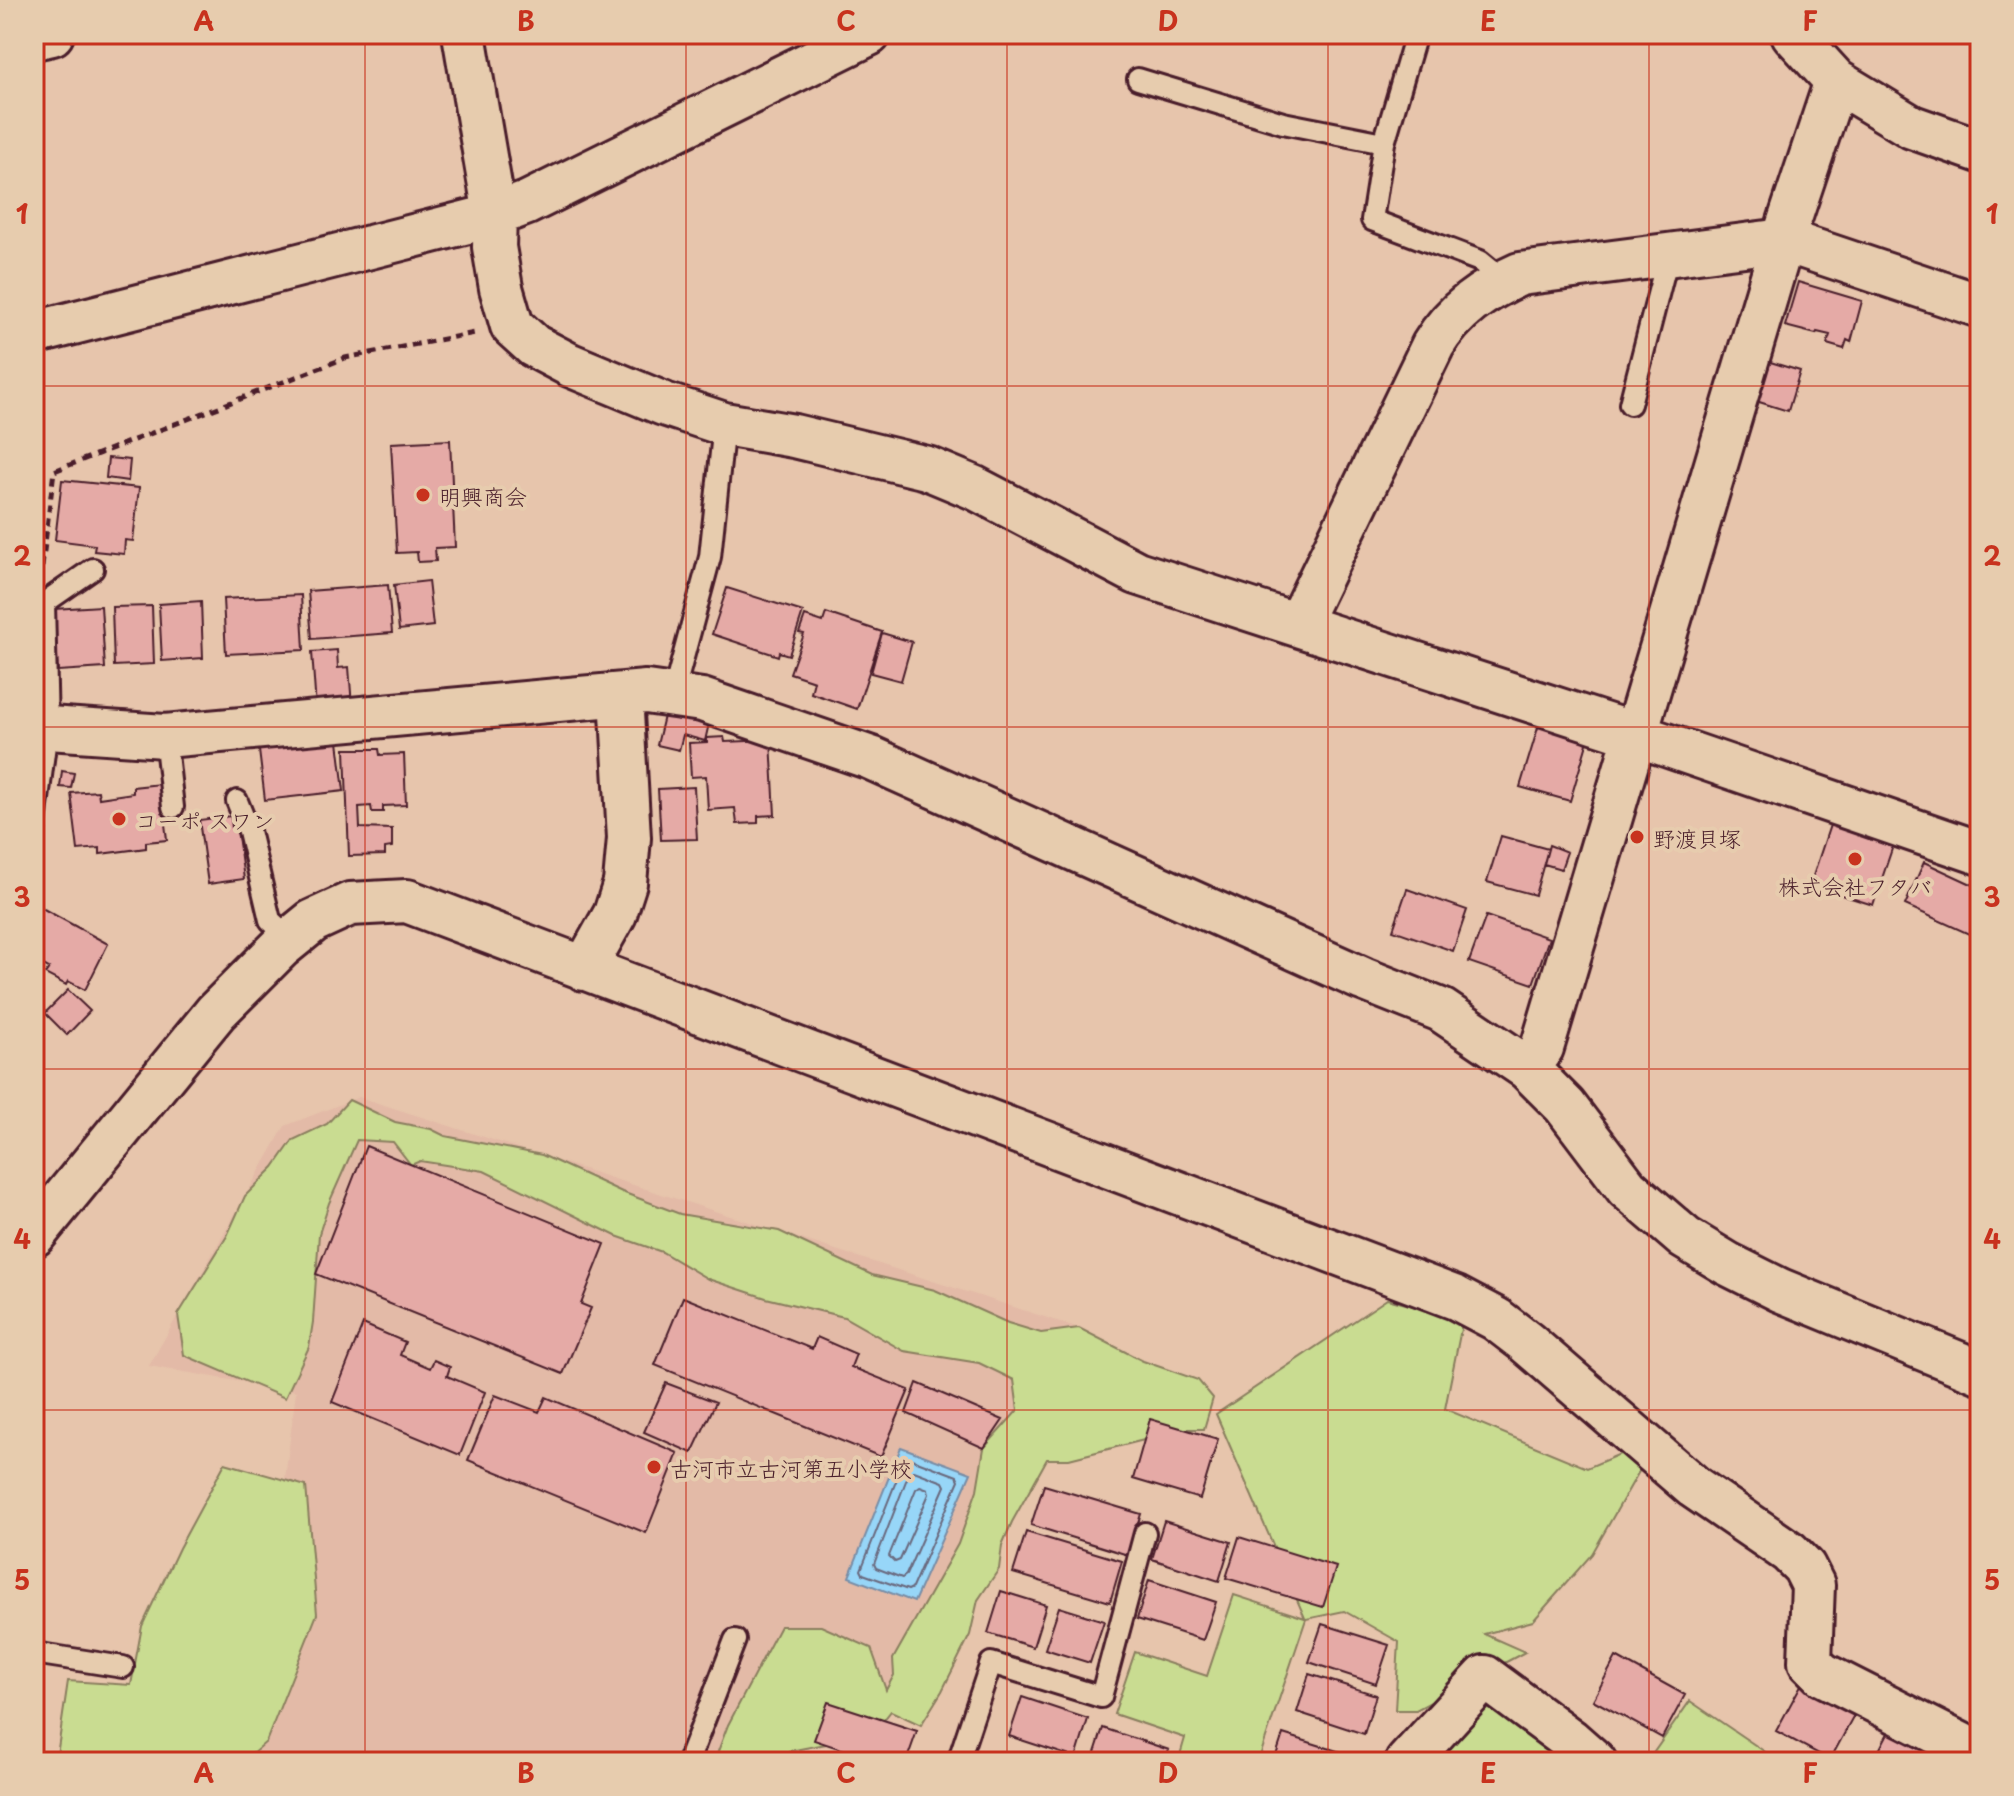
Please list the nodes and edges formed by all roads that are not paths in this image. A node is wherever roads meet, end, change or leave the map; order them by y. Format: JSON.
{"nodes":[{"id":1,"x":52,"y":34,"type":"edge"},
{"id":2,"x":464,"y":34,"type":"edge"},
{"id":3,"x":869,"y":34,"type":"edge"},
{"id":4,"x":1416,"y":34,"type":"edge"},
{"id":5,"x":1793,"y":34,"type":"edge"},
{"id":6,"x":34,"y":38,"type":"edge"},
{"id":7,"x":1138,"y":79,"type":"dead end"},
{"id":8,"x":1836,"y":81,"type":"junction"},
{"id":9,"x":1384,"y":143,"type":"junction"},
{"id":10,"x":1980,"y":151,"type":"edge"},
{"id":11,"x":495,"y":215,"type":"junction"},
{"id":12,"x":1783,"y":240,"type":"junction"},
{"id":13,"x":1668,"y":256,"type":"junction"},
{"id":14,"x":1499,"y":283,"type":"junction"},
{"id":15,"x":1980,"y":306,"type":"edge"},
{"id":16,"x":34,"y":333,"type":"edge"},
{"id":17,"x":1630,"y":404,"type":"dead end"},
{"id":18,"x":724,"y":424,"type":"junction"},
{"id":19,"x":93,"y":569,"type":"dead end"},
{"id":20,"x":1298,"y":624,"type":"junction"},
{"id":21,"x":621,"y":695,"type":"junction"},
{"id":22,"x":673,"y":695,"type":"junction"},
{"id":23,"x":41,"y":728,"type":"edge"},
{"id":24,"x":1637,"y":735,"type":"junction"},
{"id":25,"x":165,"y":736,"type":"junction"},
{"id":26,"x":237,"y":801,"type":"dead end"},
{"id":27,"x":173,"y":807,"type":"dead end"},
{"id":28,"x":34,"y":830,"type":"edge"},
{"id":29,"x":1980,"y":853,"type":"edge"},
{"id":30,"x":290,"y":939,"type":"junction"},
{"id":31,"x":584,"y":969,"type":"junction"},
{"id":32,"x":1527,"y":1068,"type":"junction"},
{"id":33,"x":34,"y":1235,"type":"edge"},
{"id":34,"x":1980,"y":1372,"type":"edge"},
{"id":35,"x":1145,"y":1533,"type":"dead end"},
{"id":36,"x":735,"y":1640,"type":"dead end"},
{"id":37,"x":34,"y":1653,"type":"edge"},
{"id":38,"x":123,"y":1667,"type":"dead end"},
{"id":39,"x":1980,"y":1754,"type":"edge"},
{"id":40,"x":688,"y":1762,"type":"edge"},
{"id":41,"x":958,"y":1762,"type":"edge"},
{"id":42,"x":1407,"y":1762,"type":"edge"},
{"id":43,"x":1595,"y":1762,"type":"edge"}],
"edges":[{"from":1,"to":6,"type":"street"},
{"from":2,"to":11,"type":"street"},
{"from":3,"to":11,"type":"street"},
{"from":4,"to":9,"type":"lane"},
{"from":5,"to":8,"type":"street"},
{"from":7,"to":9,"type":"lane"},
{"from":8,"to":10,"type":"street"},
{"from":8,"to":12,"type":"street"},
{"from":9,"to":14,"type":"lane"},
{"from":11,"to":16,"type":"street"},
{"from":11,"to":18,"type":"street"},
{"from":12,"to":13,"type":"street"},
{"from":12,"to":15,"type":"street"},
{"from":12,"to":24,"type":"street"},
{"from":13,"to":14,"type":"street"},
{"from":13,"to":17,"type":"lane"},
{"from":14,"to":20,"type":"street"},
{"from":18,"to":20,"type":"street"},
{"from":18,"to":22,"type":"lane"},
{"from":19,"to":23,"type":"lane"},
{"from":20,"to":24,"type":"street"},
{"from":21,"to":22,"type":"street"},
{"from":21,"to":25,"type":"street"},
{"from":21,"to":31,"type":"street"},
{"from":22,"to":32,"type":"street"},
{"from":23,"to":25,"type":"street"},
{"from":23,"to":28,"type":"lane"},
{"from":24,"to":29,"type":"street"},
{"from":24,"to":32,"type":"street"},
{"from":25,"to":27,"type":"lane"},
{"from":26,"to":30,"type":"lane"},
{"from":30,"to":31,"type":"street"},
{"from":30,"to":33,"type":"street"},
{"from":31,"to":39,"type":"street"},
{"from":32,"to":34,"type":"street"},
{"from":35,"to":41,"type":"lane"},
{"from":36,"to":40,"type":"lane"},
{"from":37,"to":38,"type":"lane"},
{"from":42,"to":43,"type":"street"}]}
